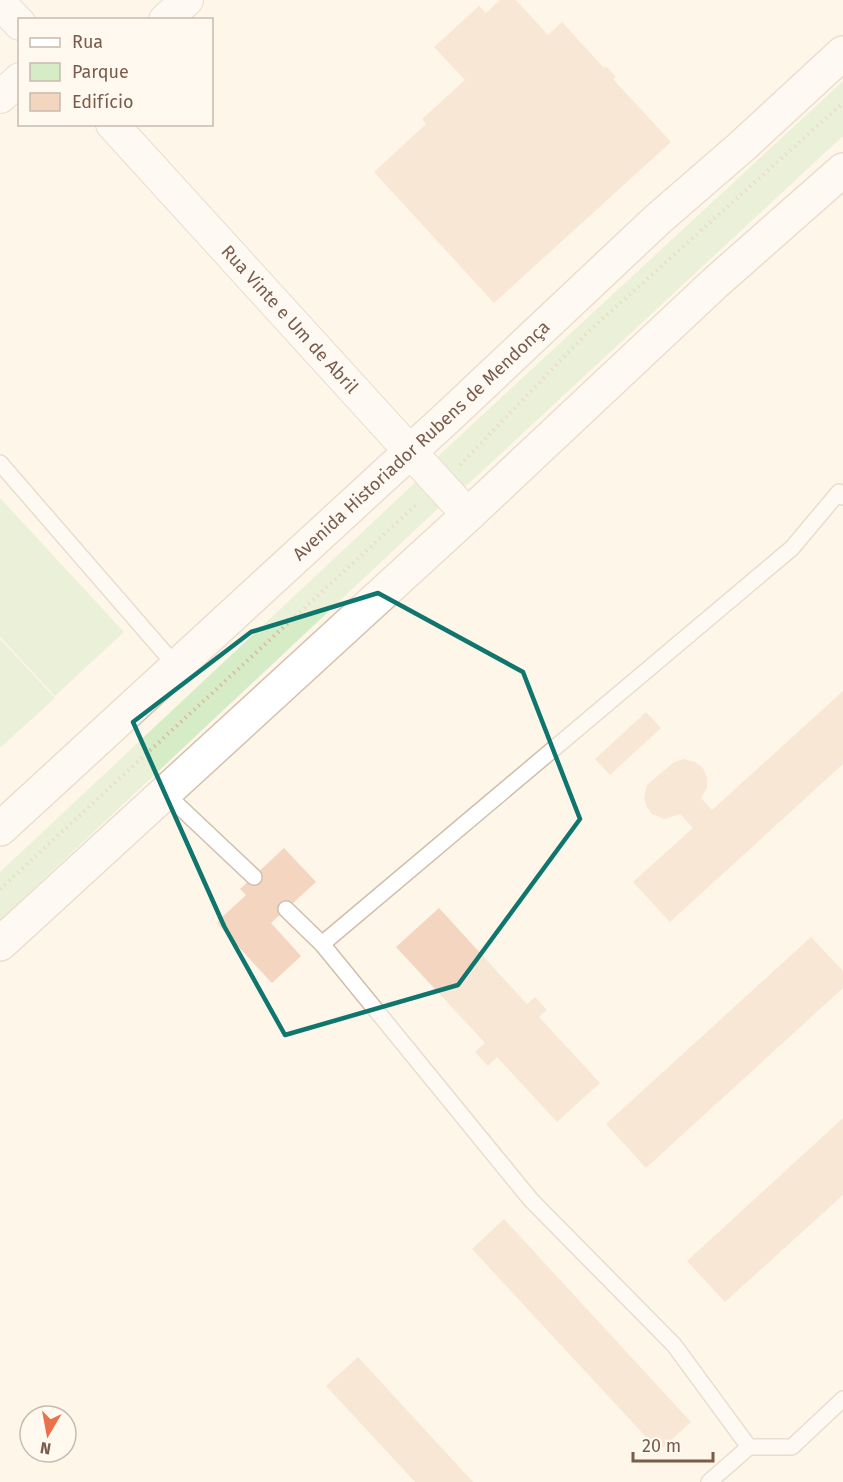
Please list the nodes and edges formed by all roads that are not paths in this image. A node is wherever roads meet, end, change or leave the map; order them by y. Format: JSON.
{"nodes":[{"id":1,"x":187,"y":0,"type":"edge"},
{"id":2,"x":0,"y":3,"type":"edge"},
{"id":3,"x":167,"y":18,"type":"edge"},
{"id":4,"x":18,"y":22,"type":"edge"},
{"id":5,"x":843,"y":53,"type":"edge"},
{"id":6,"x":18,"y":81,"type":"edge"},
{"id":7,"x":0,"y":97,"type":"edge"},
{"id":8,"x":114,"y":126,"type":"edge"},
{"id":9,"x":843,"y":170,"type":"edge"},
{"id":10,"x":410,"y":452,"type":"junction"},
{"id":11,"x":0,"y":463,"type":"edge"},
{"id":12,"x":843,"y":497,"type":"edge"},
{"id":13,"x":468,"y":515,"type":"junction"},
{"id":14,"x":176,"y":666,"type":"junction"},
{"id":15,"x":165,"y":793,"type":"junction"},
{"id":16,"x":0,"y":829,"type":"edge"},
{"id":17,"x":254,"y":877,"type":"dead end"},
{"id":18,"x":286,"y":909,"type":"dead end"},
{"id":19,"x":0,"y":944,"type":"edge"},
{"id":20,"x":322,"y":944,"type":"junction"},
{"id":21,"x":843,"y":1400,"type":"edge"},
{"id":22,"x":749,"y":1447,"type":"junction"},
{"id":23,"x":709,"y":1482,"type":"edge"}],
"edges":[{"from":1,"to":3,"type":"street"},
{"from":2,"to":4,"type":"street"},
{"from":5,"to":10,"type":"main road","name":"Avenida Historiador Rubens de Mendonça"},
{"from":6,"to":7,"type":"street"},
{"from":8,"to":10,"type":"street","name":"Rua Vinte e Um de Abril"},
{"from":9,"to":13,"type":"main road"},
{"from":10,"to":13,"type":"street","name":"Rua Vinte e Um de Abril"},
{"from":10,"to":14,"type":"main road","name":"Avenida Historiador Rubens de Mendonça"},
{"from":11,"to":14,"type":"lane"},
{"from":12,"to":20,"type":"lane"},
{"from":13,"to":15,"type":"main road"},
{"from":14,"to":16,"type":"main road","name":"Avenida Historiador Rubens de Mendonça"},
{"from":15,"to":17,"type":"lane"},
{"from":15,"to":19,"type":"main road"},
{"from":18,"to":20,"type":"lane"},
{"from":20,"to":22,"type":"lane"},
{"from":21,"to":22,"type":"lane"},
{"from":22,"to":23,"type":"lane"}]}
